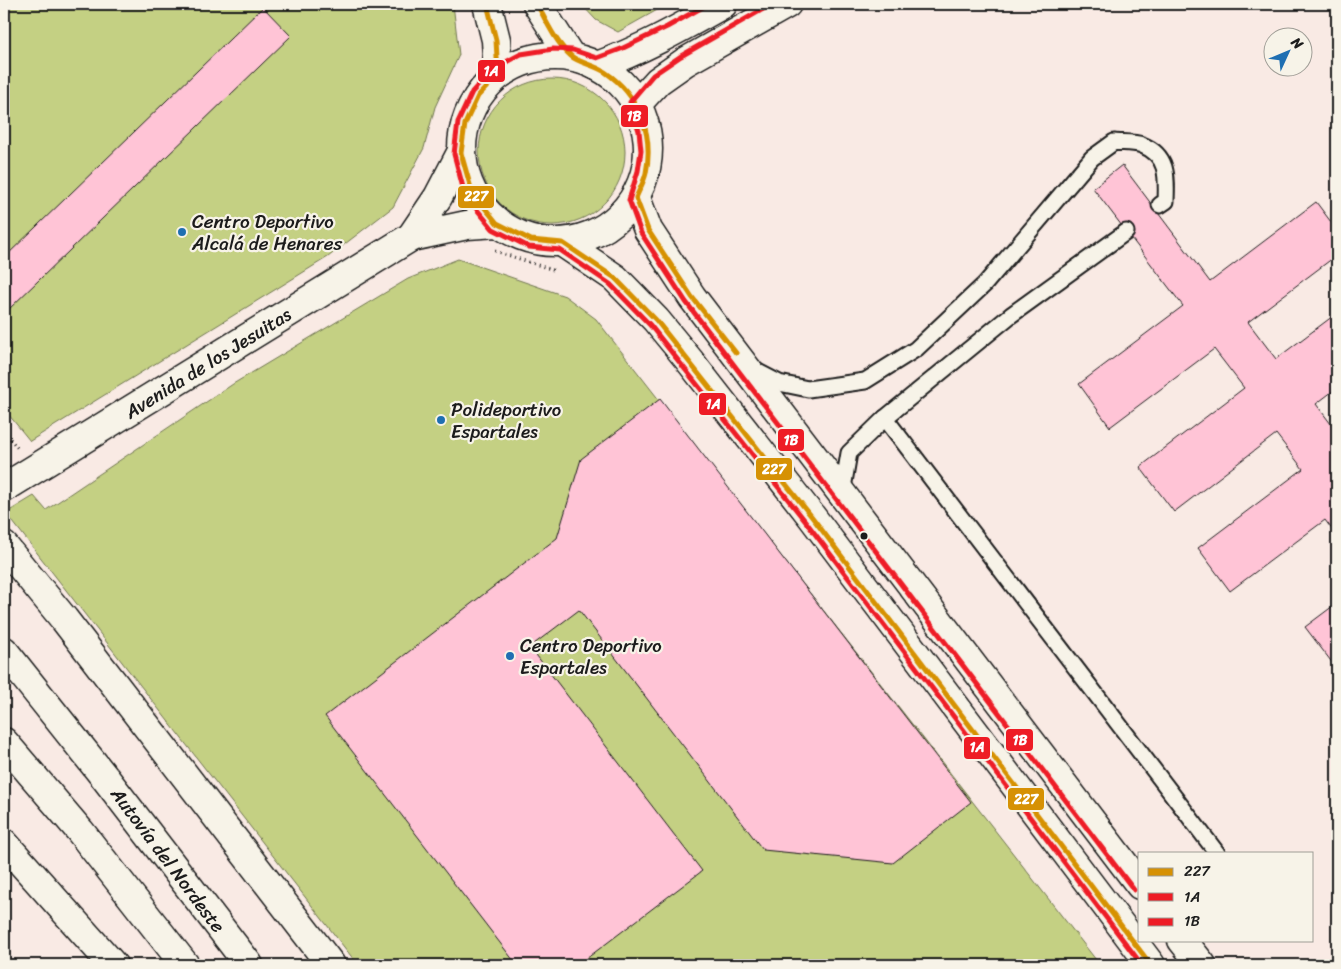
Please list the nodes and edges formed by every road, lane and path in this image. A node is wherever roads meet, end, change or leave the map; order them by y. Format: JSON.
{"nodes":[{"id":1,"x":487,"y":4,"type":"edge"},
{"id":2,"x":537,"y":4,"type":"edge"},
{"id":3,"x":723,"y":4,"type":"edge"},
{"id":4,"x":787,"y":4,"type":"edge"},
{"id":5,"x":571,"y":57,"type":"junction"},
{"id":6,"x":597,"y":66,"type":"junction"},
{"id":7,"x":498,"y":75,"type":"junction"},
{"id":8,"x":637,"y":104,"type":"junction"},
{"id":9,"x":461,"y":152,"type":"junction"},
{"id":10,"x":636,"y":198,"type":"junction"},
{"id":11,"x":1160,"y":205,"type":"dead end"},
{"id":12,"x":497,"y":223,"type":"junction"},
{"id":13,"x":1126,"y":232,"type":"dead end"},
{"id":14,"x":411,"y":237,"type":"junction"},
{"id":15,"x":563,"y":243,"type":"junction"},
{"id":16,"x":487,"y":248,"type":"dead end"},
{"id":17,"x":556,"y":271,"type":"dead end"},
{"id":18,"x":745,"y":366,"type":"junction"},
{"id":19,"x":885,"y":418,"type":"junction"},
{"id":20,"x":4,"y":431,"type":"edge"},
{"id":21,"x":14,"y":474,"type":"edge"},
{"id":22,"x":842,"y":494,"type":"junction"},
{"id":23,"x":4,"y":546,"type":"edge"},
{"id":24,"x":4,"y":651,"type":"edge"},
{"id":25,"x":4,"y":742,"type":"edge"},
{"id":26,"x":4,"y":843,"type":"edge"},
{"id":27,"x":1217,"y":852,"type":"edge"},
{"id":28,"x":1138,"y":882,"type":"edge"},
{"id":29,"x":1184,"y":942,"type":"edge"},
{"id":30,"x":113,"y":965,"type":"edge"},
{"id":31,"x":185,"y":965,"type":"edge"},
{"id":32,"x":249,"y":965,"type":"edge"},
{"id":33,"x":331,"y":965,"type":"edge"},
{"id":34,"x":1151,"y":965,"type":"edge"},
{"id":35,"x":1202,"y":965,"type":"edge"}],
"edges":[{"from":1,"to":7,"type":"main road"},
{"from":2,"to":5,"type":"main road"},
{"from":3,"to":6,"type":"main road"},
{"from":4,"to":8,"type":"main road"},
{"from":5,"to":6,"type":"main road"},
{"from":5,"to":7,"type":"main road"},
{"from":6,"to":8,"type":"main road"},
{"from":7,"to":9,"type":"main road"},
{"from":8,"to":10,"type":"main road"},
{"from":9,"to":12,"type":"main road"},
{"from":9,"to":14,"type":"main road","name":"Avenida de los Jesuitas"},
{"from":10,"to":15,"type":"main road"},
{"from":10,"to":18,"type":"main road"},
{"from":11,"to":18,"type":"lane"},
{"from":12,"to":14,"type":"main road","name":"Avenida de los Jesuitas"},
{"from":12,"to":15,"type":"main road"},
{"from":13,"to":19,"type":"lane"},
{"from":14,"to":21,"type":"main road","name":"Avenida de los Jesuitas"},
{"from":15,"to":34,"type":"main road"},
{"from":16,"to":17,"type":"path"},
{"from":18,"to":22,"type":"main road"},
{"from":19,"to":22,"type":"lane"},
{"from":19,"to":27,"type":"lane"},
{"from":20,"to":21,"type":"path"},
{"from":22,"to":28,"type":"main road"},
{"from":23,"to":33,"type":"main road"},
{"from":24,"to":32,"type":"main road","name":"Autovía del Nordeste"},
{"from":25,"to":31,"type":"main road"},
{"from":26,"to":30,"type":"main road"},
{"from":29,"to":35,"type":"main road"}]}
